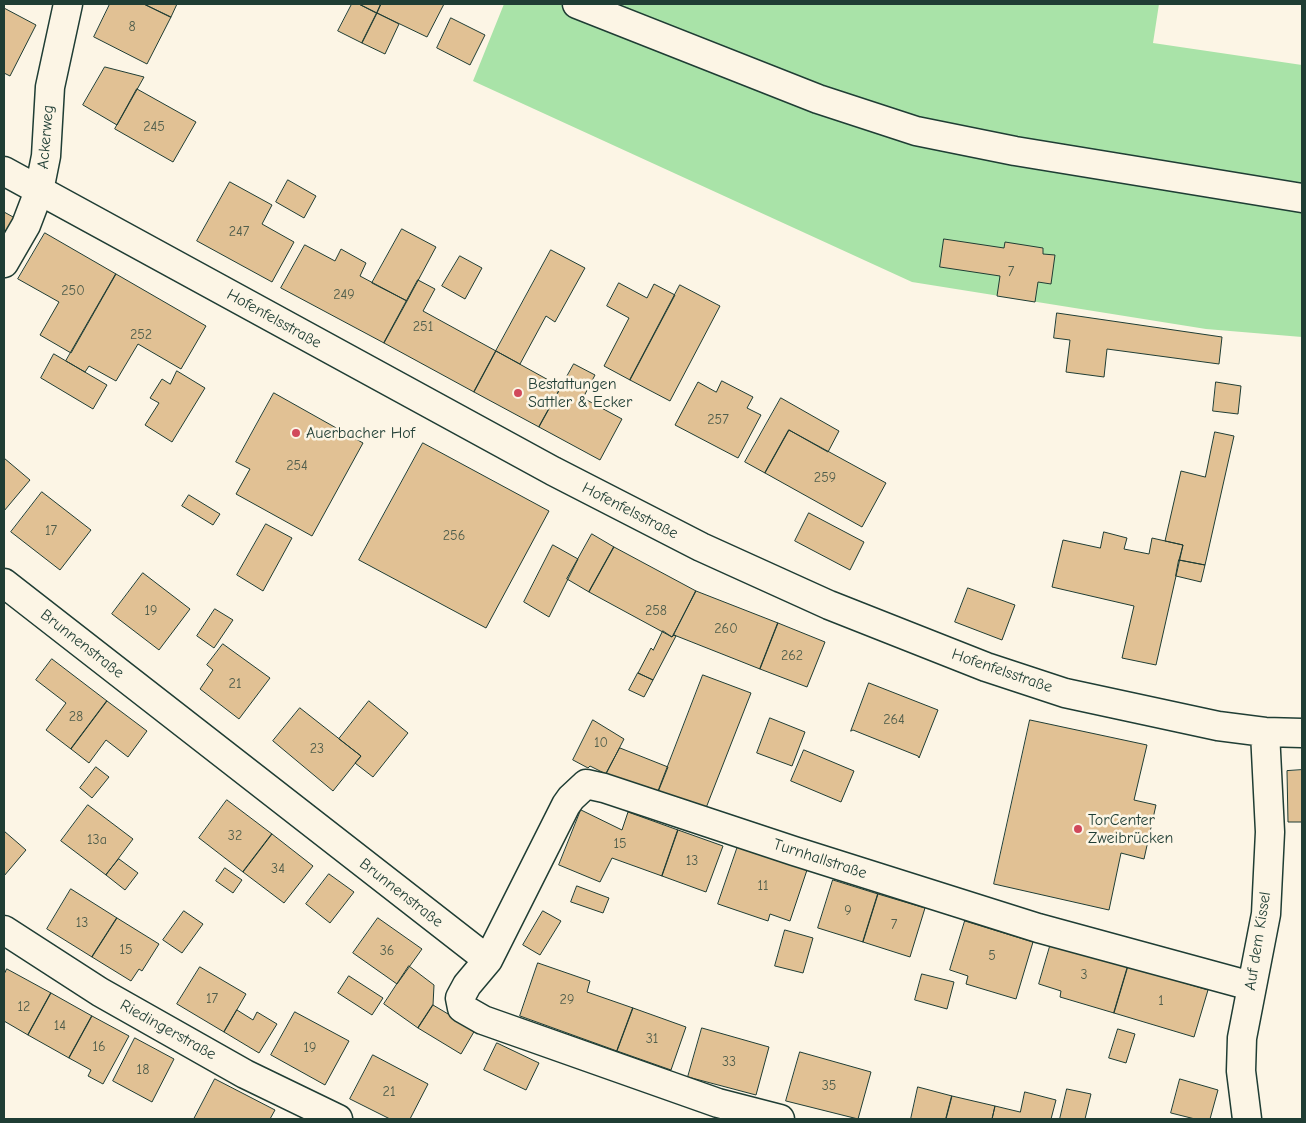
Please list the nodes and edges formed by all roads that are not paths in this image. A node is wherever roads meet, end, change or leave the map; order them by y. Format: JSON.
{"nodes":[{"id":1,"x":68,"y":4,"type":"edge"},
{"id":2,"x":578,"y":4,"type":"edge"},
{"id":3,"x":4,"y":171,"type":"edge"},
{"id":4,"x":39,"y":192,"type":"junction"},
{"id":5,"x":1302,"y":198,"type":"edge"},
{"id":6,"x":4,"y":263,"type":"edge"},
{"id":7,"x":4,"y":583,"type":"edge"},
{"id":8,"x":1265,"y":732,"type":"junction"},
{"id":9,"x":1302,"y":733,"type":"edge"},
{"id":10,"x":4,"y":930,"type":"edge"},
{"id":11,"x":488,"y":960,"type":"junction"},
{"id":12,"x":1251,"y":986,"type":"junction"},
{"id":13,"x":338,"y":1119,"type":"edge"},
{"id":14,"x":780,"y":1119,"type":"edge"},
{"id":15,"x":1247,"y":1119,"type":"edge"}],
"edges":[{"from":1,"to":4,"type":"street","name":"Ackerweg"},
{"from":2,"to":5,"type":"street"},
{"from":3,"to":4,"type":"street","name":"Hofenfelsstraße"},
{"from":4,"to":6,"type":"street","name":"Ackerweg"},
{"from":4,"to":8,"type":"street","name":"Hofenfelsstraße"},
{"from":7,"to":11,"type":"street","name":"Brunnenstraße"},
{"from":8,"to":9,"type":"street","name":"Hofenfelsstraße"},
{"from":8,"to":12,"type":"street","name":"Auf dem Kissel"},
{"from":10,"to":13,"type":"street","name":"Riedingerstraße"},
{"from":11,"to":12,"type":"street","name":"Turnhallstraße"},
{"from":11,"to":14,"type":"street"},
{"from":12,"to":15,"type":"street","name":"Auf dem Kissel"}]}
